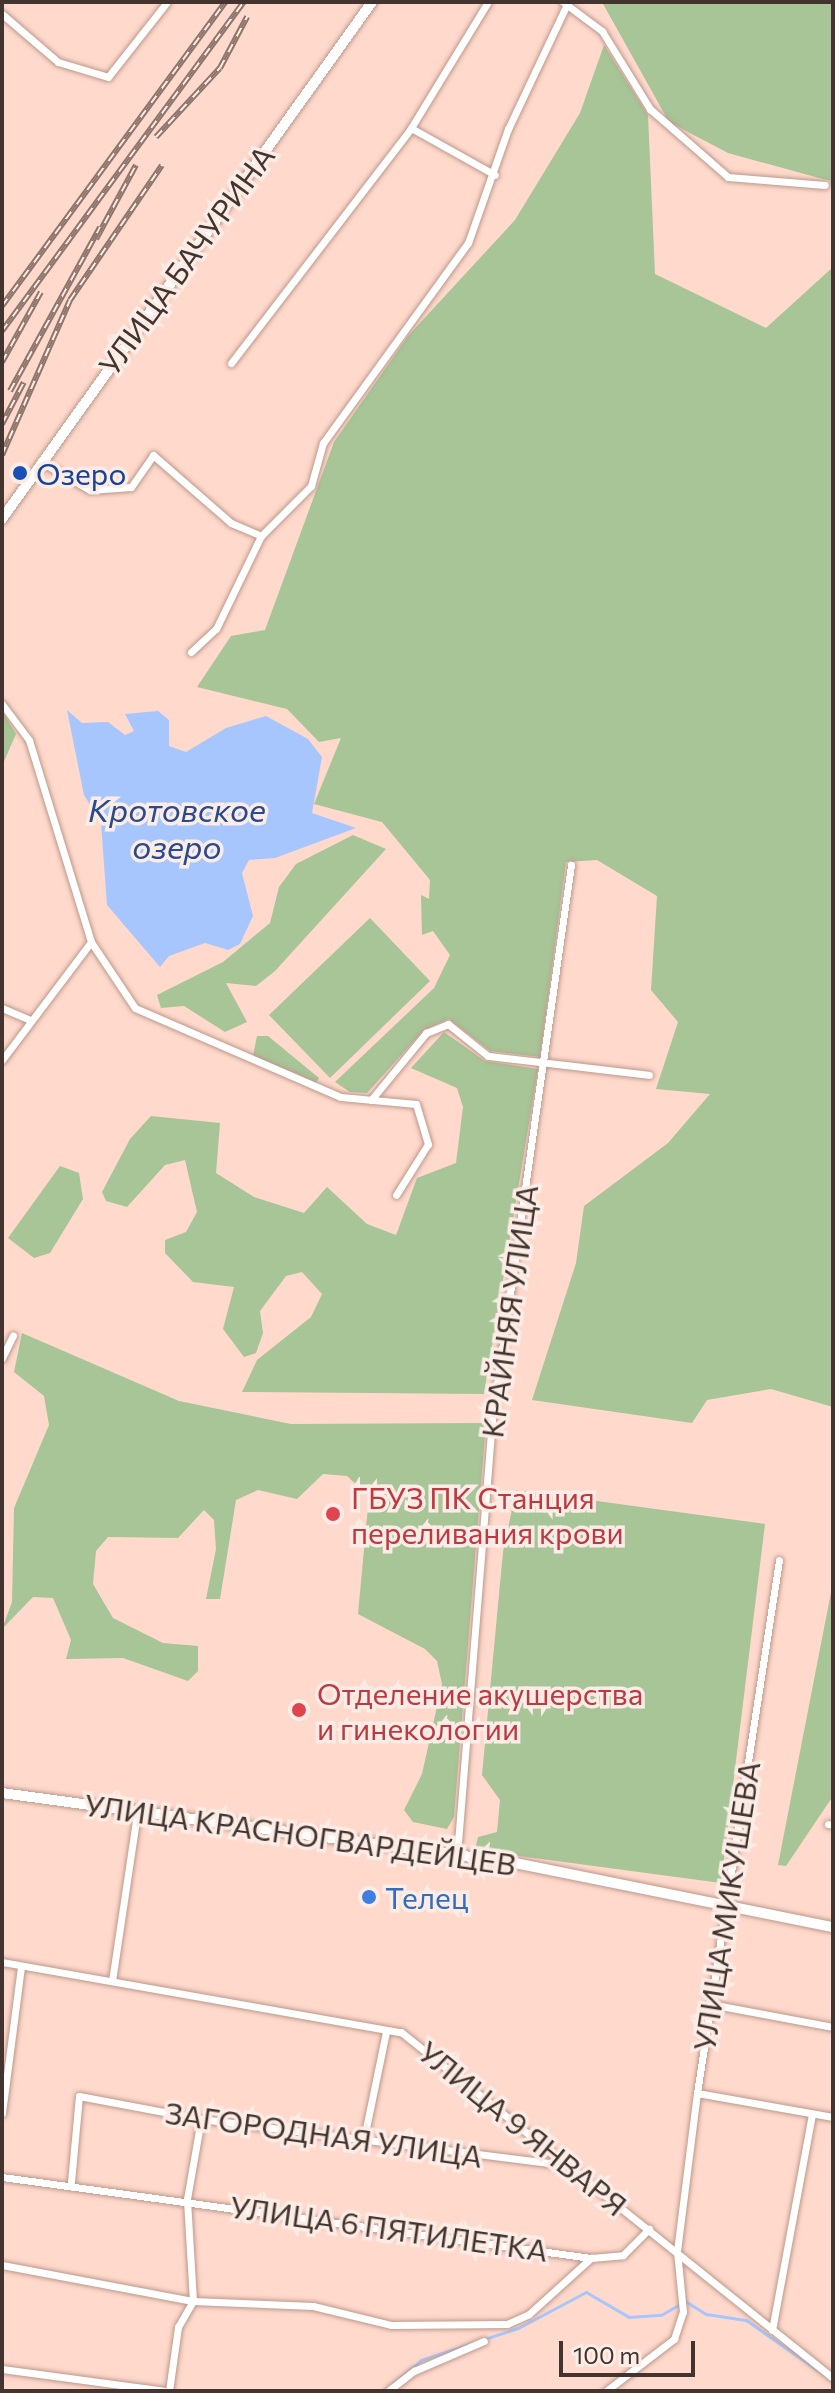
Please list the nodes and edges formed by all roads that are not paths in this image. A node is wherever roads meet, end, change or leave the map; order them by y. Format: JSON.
{"nodes":[{"id":1,"x":167,"y":2,"type":"edge"},
{"id":2,"x":372,"y":2,"type":"edge"},
{"id":3,"x":488,"y":2,"type":"edge"},
{"id":4,"x":566,"y":3,"type":"edge"},
{"id":5,"x":2,"y":14,"type":"edge"},
{"id":6,"x":411,"y":128,"type":"junction"},
{"id":7,"x":495,"y":175,"type":"junction"},
{"id":8,"x":825,"y":185,"type":"dead end"},
{"id":9,"x":231,"y":363,"type":"dead end"},
{"id":10,"x":43,"y":463,"type":"junction"},
{"id":11,"x":2,"y":519,"type":"edge"},
{"id":12,"x":261,"y":536,"type":"junction"},
{"id":13,"x":191,"y":652,"type":"dead end"},
{"id":14,"x":2,"y":704,"type":"edge"},
{"id":15,"x":571,"y":865,"type":"dead end"},
{"id":16,"x":91,"y":942,"type":"junction"},
{"id":17,"x":2,"y":1008,"type":"edge"},
{"id":18,"x":30,"y":1020,"type":"junction"},
{"id":19,"x":2,"y":1060,"type":"edge"},
{"id":20,"x":543,"y":1064,"type":"junction"},
{"id":21,"x":649,"y":1075,"type":"dead end"},
{"id":22,"x":371,"y":1100,"type":"junction"},
{"id":23,"x":396,"y":1195,"type":"dead end"},
{"id":24,"x":13,"y":1335,"type":"dead end"},
{"id":25,"x":2,"y":1358,"type":"edge"},
{"id":26,"x":779,"y":1560,"type":"dead end"},
{"id":27,"x":2,"y":1793,"type":"edge"},
{"id":28,"x":137,"y":1813,"type":"junction"},
{"id":29,"x":457,"y":1855,"type":"junction"},
{"id":30,"x":725,"y":1909,"type":"junction"},
{"id":31,"x":833,"y":1927,"type":"edge"},
{"id":32,"x":2,"y":1962,"type":"edge"},
{"id":33,"x":21,"y":1966,"type":"junction"},
{"id":34,"x":112,"y":1981,"type":"junction"},
{"id":35,"x":710,"y":2004,"type":"junction"},
{"id":36,"x":833,"y":2027,"type":"edge"},
{"id":37,"x":386,"y":2032,"type":"junction"},
{"id":38,"x":697,"y":2093,"type":"junction"},
{"id":39,"x":3,"y":2103,"type":"edge"},
{"id":40,"x":2,"y":2113,"type":"edge"},
{"id":41,"x":812,"y":2114,"type":"junction"},
{"id":42,"x":833,"y":2117,"type":"edge"},
{"id":43,"x":201,"y":2119,"type":"junction"},
{"id":44,"x":364,"y":2138,"type":"junction"},
{"id":45,"x":569,"y":2166,"type":"junction"},
{"id":46,"x":2,"y":2177,"type":"edge"},
{"id":47,"x":71,"y":2182,"type":"junction"},
{"id":48,"x":187,"y":2199,"type":"junction"},
{"id":49,"x":649,"y":2229,"type":"junction"},
{"id":50,"x":677,"y":2251,"type":"junction"},
{"id":51,"x":591,"y":2258,"type":"junction"},
{"id":52,"x":2,"y":2265,"type":"edge"},
{"id":53,"x":193,"y":2301,"type":"junction"},
{"id":54,"x":772,"y":2330,"type":"junction"},
{"id":55,"x":484,"y":2341,"type":"dead end"},
{"id":56,"x":2,"y":2369,"type":"edge"},
{"id":57,"x":833,"y":2378,"type":"edge"},
{"id":58,"x":166,"y":2391,"type":"edge"},
{"id":59,"x":388,"y":2391,"type":"edge"},
{"id":60,"x":606,"y":2391,"type":"edge"}],
"edges":[{"from":1,"to":5,"type":"street"},
{"from":2,"to":10,"type":"street","name":"УЛИЦА БАЧУРИНА"},
{"from":3,"to":6,"type":"street"},
{"from":4,"to":7,"type":"street"},
{"from":4,"to":8,"type":"street"},
{"from":6,"to":7,"type":"street"},
{"from":6,"to":9,"type":"street"},
{"from":7,"to":12,"type":"street"},
{"from":10,"to":11,"type":"street","name":"УЛИЦА БАЧУРИНА"},
{"from":10,"to":12,"type":"street"},
{"from":12,"to":13,"type":"street"},
{"from":14,"to":16,"type":"street"},
{"from":15,"to":20,"type":"street","name":"КРАЙНЯЯ УЛИЦА"},
{"from":16,"to":18,"type":"street"},
{"from":16,"to":22,"type":"street"},
{"from":17,"to":18,"type":"street"},
{"from":18,"to":19,"type":"street"},
{"from":20,"to":21,"type":"street"},
{"from":20,"to":22,"type":"street"},
{"from":20,"to":29,"type":"street","name":"КРАЙНЯЯ УЛИЦА"},
{"from":22,"to":23,"type":"street"},
{"from":24,"to":25,"type":"street"},
{"from":26,"to":30,"type":"street","name":"УЛИЦА МИКУШЕВА"},
{"from":27,"to":28,"type":"street","name":"УЛИЦА КРАСНОГВАРДЕЙЦЕВ"},
{"from":28,"to":29,"type":"street","name":"УЛИЦА КРАСНОГВАРДЕЙЦЕВ"},
{"from":28,"to":34,"type":"street"},
{"from":29,"to":30,"type":"street","name":"УЛИЦА КРАСНОГВАРДЕЙЦЕВ"},
{"from":30,"to":31,"type":"street","name":"УЛИЦА КРАСНОГВАРДЕЙЦЕВ"},
{"from":30,"to":35,"type":"street","name":"УЛИЦА МИКУШЕВА"},
{"from":32,"to":33,"type":"street","name":"УЛИЦА 9 ЯНВАРЯ"},
{"from":33,"to":34,"type":"street","name":"УЛИЦА 9 ЯНВАРЯ"},
{"from":33,"to":39,"type":"street"},
{"from":34,"to":37,"type":"street","name":"УЛИЦА 9 ЯНВАРЯ"},
{"from":35,"to":36,"type":"street"},
{"from":35,"to":38,"type":"street","name":"УЛИЦА МИКУШЕВА"},
{"from":37,"to":44,"type":"street"},
{"from":37,"to":45,"type":"street","name":"УЛИЦА 9 ЯНВАРЯ"},
{"from":38,"to":41,"type":"street"},
{"from":38,"to":50,"type":"street","name":"УЛИЦА МИКУШЕВА"},
{"from":39,"to":40,"type":"street"},
{"from":41,"to":42,"type":"street"},
{"from":41,"to":54,"type":"street"},
{"from":43,"to":44,"type":"street","name":"ЗАГОРОДНАЯ УЛИЦА"},
{"from":43,"to":47,"type":"street","name":"ЗАГОРОДНАЯ УЛИЦА"},
{"from":43,"to":48,"type":"street"},
{"from":44,"to":45,"type":"street","name":"ЗАГОРОДНАЯ УЛИЦА"},
{"from":45,"to":49,"type":"street","name":"УЛИЦА 9 ЯНВАРЯ"},
{"from":46,"to":47,"type":"street","name":"УЛИЦА 6 ПЯТИЛЕТКА"},
{"from":47,"to":48,"type":"street","name":"УЛИЦА 6 ПЯТИЛЕТКА"},
{"from":48,"to":51,"type":"street","name":"УЛИЦА 6 ПЯТИЛЕТКА"},
{"from":48,"to":53,"type":"street"},
{"from":49,"to":50,"type":"street","name":"УЛИЦА 9 ЯНВАРЯ"},
{"from":49,"to":51,"type":"street"},
{"from":50,"to":54,"type":"street","name":"УЛИЦА 9 ЯНВАРЯ"},
{"from":50,"to":60,"type":"street","name":"УЛИЦА МИКУШЕВА"},
{"from":51,"to":53,"type":"street"},
{"from":52,"to":53,"type":"street"},
{"from":53,"to":58,"type":"street"},
{"from":54,"to":57,"type":"street","name":"УЛИЦА 9 ЯНВАРЯ"},
{"from":55,"to":59,"type":"street"},
{"from":56,"to":58,"type":"street"}]}
